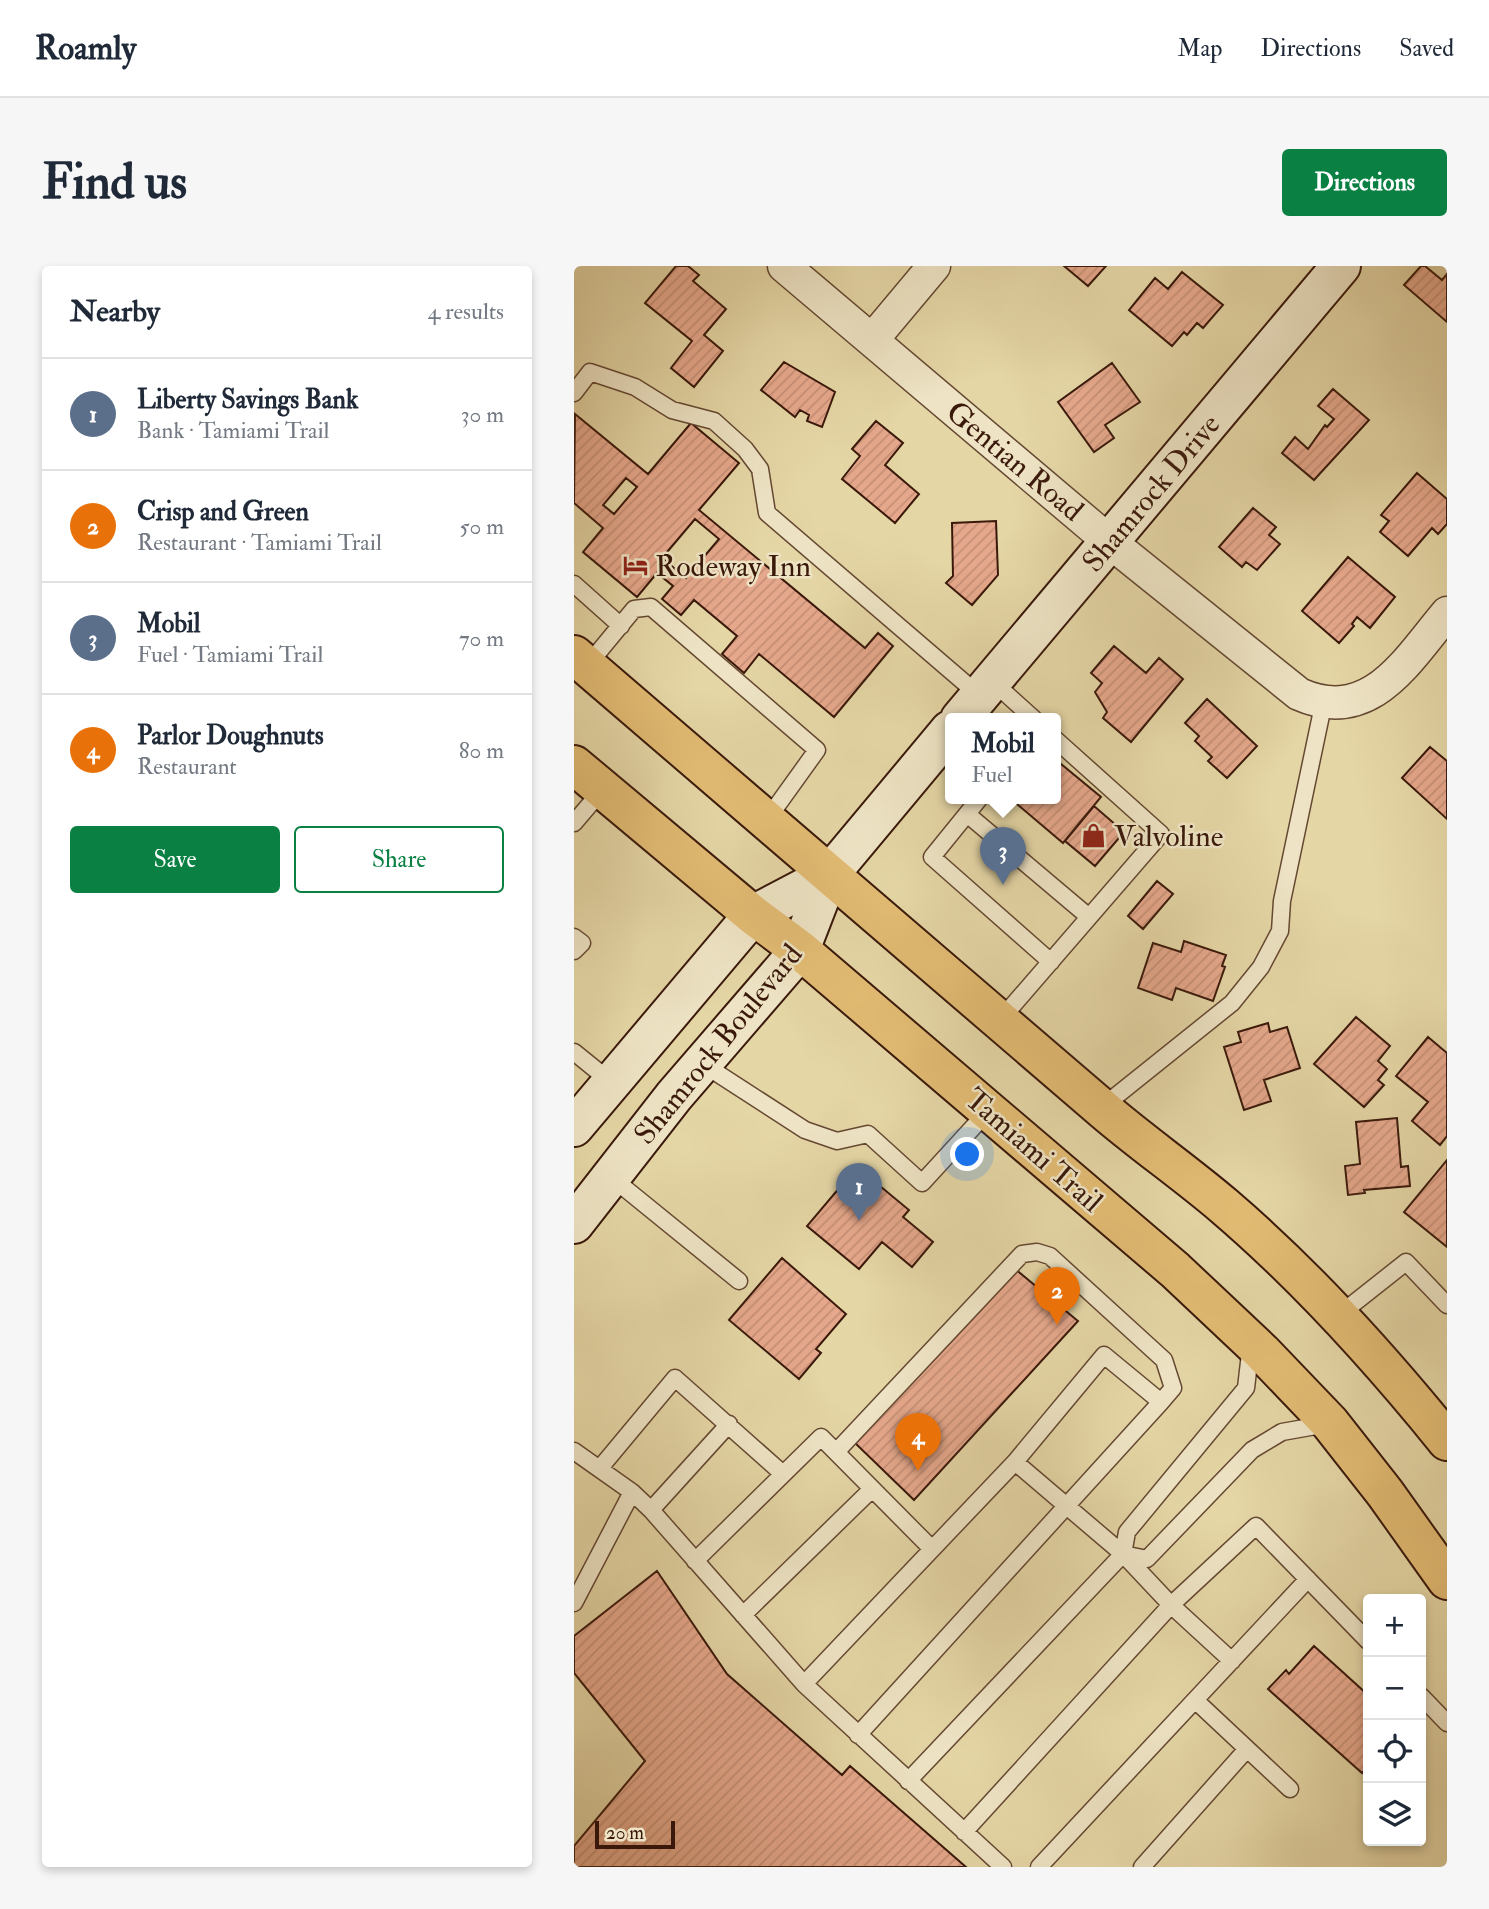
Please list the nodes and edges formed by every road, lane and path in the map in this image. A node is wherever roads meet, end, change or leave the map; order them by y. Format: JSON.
{"nodes":[{"id":1,"x":784,"y":266,"type":"edge"},
{"id":2,"x":934,"y":266,"type":"edge"},
{"id":3,"x":1341,"y":266,"type":"edge"},
{"id":4,"x":872,"y":340,"type":"junction"},
{"id":5,"x":574,"y":393,"type":"edge"},
{"id":6,"x":1110,"y":542,"type":"junction"},
{"id":7,"x":574,"y":584,"type":"edge"},
{"id":8,"x":1447,"y":613,"type":"edge"},
{"id":9,"x":621,"y":626,"type":"junction"},
{"id":10,"x":580,"y":661,"type":"edge"},
{"id":11,"x":977,"y":699,"type":"edge"},
{"id":12,"x":1324,"y":701,"type":"junction"},
{"id":13,"x":1017,"y":713,"type":"edge"},
{"id":14,"x":945,"y":736,"type":"edge"},
{"id":15,"x":1061,"y":744,"type":"edge"},
{"id":16,"x":574,"y":765,"type":"edge"},
{"id":17,"x":603,"y":789,"type":"junction"},
{"id":18,"x":974,"y":804,"type":"edge"},
{"id":19,"x":967,"y":814,"type":"junction"},
{"id":20,"x":766,"y":821,"type":"junction"},
{"id":21,"x":574,"y":823,"type":"edge"},
{"id":22,"x":829,"y":875,"type":"junction"},
{"id":23,"x":752,"y":915,"type":"junction"},
{"id":24,"x":1089,"y":917,"type":"junction"},
{"id":25,"x":574,"y":937,"type":"edge"},
{"id":26,"x":800,"y":950,"type":"junction"},
{"id":27,"x":574,"y":951,"type":"edge"},
{"id":28,"x":1051,"y":962,"type":"junction"},
{"id":29,"x":1001,"y":1019,"type":"junction"},
{"id":30,"x":574,"y":1052,"type":"edge"},
{"id":31,"x":703,"y":1064,"type":"junction"},
{"id":32,"x":611,"y":1082,"type":"junction"},
{"id":33,"x":1101,"y":1108,"type":"junction"},
{"id":34,"x":988,"y":1111,"type":"junction"},
{"id":35,"x":574,"y":1127,"type":"edge"},
{"id":36,"x":611,"y":1177,"type":"junction"},
{"id":37,"x":574,"y":1224,"type":"edge"},
{"id":38,"x":738,"y":1281,"type":"dead end"},
{"id":39,"x":1447,"y":1305,"type":"edge"},
{"id":40,"x":1338,"y":1316,"type":"junction"},
{"id":41,"x":1251,"y":1342,"type":"junction"},
{"id":42,"x":1161,"y":1402,"type":"junction"},
{"id":43,"x":1330,"y":1423,"type":"junction"},
{"id":44,"x":729,"y":1424,"type":"junction"},
{"id":45,"x":1447,"y":1441,"type":"edge"},
{"id":46,"x":574,"y":1451,"type":"edge"},
{"id":47,"x":836,"y":1452,"type":"junction"},
{"id":48,"x":1015,"y":1462,"type":"junction"},
{"id":49,"x":600,"y":1468,"type":"junction"},
{"id":50,"x":783,"y":1474,"type":"junction"},
{"id":51,"x":872,"y":1489,"type":"junction"},
{"id":52,"x":632,"y":1492,"type":"junction"},
{"id":53,"x":1067,"y":1506,"type":"junction"},
{"id":54,"x":651,"y":1510,"type":"junction"},
{"id":55,"x":932,"y":1549,"type":"junction"},
{"id":56,"x":1123,"y":1554,"type":"junction"},
{"id":57,"x":695,"y":1561,"type":"junction"},
{"id":58,"x":1308,"y":1579,"type":"junction"},
{"id":59,"x":1447,"y":1580,"type":"edge"},
{"id":60,"x":574,"y":1603,"type":"edge"},
{"id":61,"x":1171,"y":1605,"type":"junction"},
{"id":62,"x":743,"y":1615,"type":"junction"},
{"id":63,"x":1363,"y":1637,"type":"edge"},
{"id":64,"x":1232,"y":1661,"type":"junction"},
{"id":65,"x":804,"y":1684,"type":"junction"},
{"id":66,"x":1195,"y":1700,"type":"junction"},
{"id":67,"x":1426,"y":1701,"type":"edge"},
{"id":68,"x":1447,"y":1723,"type":"edge"},
{"id":69,"x":858,"y":1735,"type":"junction"},
{"id":70,"x":1247,"y":1749,"type":"junction"},
{"id":71,"x":908,"y":1781,"type":"junction"},
{"id":72,"x":1290,"y":1789,"type":"dead end"},
{"id":73,"x":964,"y":1832,"type":"junction"},
{"id":74,"x":1003,"y":1867,"type":"edge"},
{"id":75,"x":1039,"y":1867,"type":"edge"},
{"id":76,"x":1142,"y":1867,"type":"edge"}],
"edges":[{"from":1,"to":4,"type":"street","name":"Gentian Road"},
{"from":2,"to":4,"type":"street"},
{"from":3,"to":6,"type":"street","name":"Shamrock Drive"},
{"from":4,"to":6,"type":"street","name":"Gentian Road"},
{"from":5,"to":11,"type":"lane"},
{"from":6,"to":11,"type":"street","name":"Shamrock Drive"},
{"from":6,"to":12,"type":"street","name":"Gentian Road"},
{"from":7,"to":9,"type":"lane"},
{"from":8,"to":12,"type":"street","name":"Gentian Road"},
{"from":9,"to":10,"type":"lane"},
{"from":9,"to":20,"type":"lane"},
{"from":10,"to":20,"type":"main road"},
{"from":11,"to":13,"type":"lane"},
{"from":12,"to":33,"type":"lane"},
{"from":14,"to":22,"type":"street"},
{"from":15,"to":24,"type":"lane"},
{"from":16,"to":17,"type":"main road","name":"Tamiami Trail"},
{"from":17,"to":21,"type":"lane"},
{"from":17,"to":23,"type":"main road","name":"Tamiami Trail"},
{"from":18,"to":19,"type":"lane"},
{"from":19,"to":24,"type":"lane"},
{"from":19,"to":28,"type":"lane"},
{"from":20,"to":22,"type":"main road"},
{"from":22,"to":23,"type":"street","name":"Shamrock Boulevard"},
{"from":22,"to":26,"type":"street","name":"Shamrock Boulevard"},
{"from":22,"to":29,"type":"main road"},
{"from":23,"to":26,"type":"main road","name":"Tamiami Trail"},
{"from":23,"to":32,"type":"street","name":"Shamrock Boulevard"},
{"from":24,"to":28,"type":"lane"},
{"from":25,"to":27,"type":"lane"},
{"from":26,"to":31,"type":"street","name":"Shamrock Boulevard"},
{"from":26,"to":34,"type":"main road","name":"Tamiami Trail"},
{"from":28,"to":29,"type":"lane"},
{"from":29,"to":33,"type":"main road"},
{"from":30,"to":32,"type":"lane"},
{"from":31,"to":34,"type":"lane"},
{"from":31,"to":36,"type":"street","name":"Shamrock Boulevard"},
{"from":32,"to":35,"type":"street","name":"Shamrock Boulevard"},
{"from":33,"to":40,"type":"main road"},
{"from":34,"to":41,"type":"main road","name":"Tamiami Trail"},
{"from":36,"to":37,"type":"street","name":"Shamrock Boulevard"},
{"from":36,"to":38,"type":"lane"},
{"from":39,"to":40,"type":"lane"},
{"from":40,"to":45,"type":"main road"},
{"from":41,"to":43,"type":"main road","name":"Tamiami Trail"},
{"from":41,"to":56,"type":"lane"},
{"from":42,"to":47,"type":"lane"},
{"from":42,"to":48,"type":"lane"},
{"from":42,"to":53,"type":"lane"},
{"from":43,"to":56,"type":"lane"},
{"from":43,"to":59,"type":"main road","name":"Tamiami Trail"},
{"from":44,"to":49,"type":"lane"},
{"from":44,"to":50,"type":"lane"},
{"from":44,"to":54,"type":"lane"},
{"from":46,"to":49,"type":"lane"},
{"from":47,"to":50,"type":"lane"},
{"from":47,"to":51,"type":"lane"},
{"from":48,"to":53,"type":"lane"},
{"from":48,"to":55,"type":"lane"},
{"from":49,"to":52,"type":"lane"},
{"from":50,"to":57,"type":"lane"},
{"from":51,"to":55,"type":"lane"},
{"from":51,"to":62,"type":"lane"},
{"from":52,"to":54,"type":"lane"},
{"from":52,"to":60,"type":"lane"},
{"from":53,"to":56,"type":"lane"},
{"from":53,"to":69,"type":"lane"},
{"from":54,"to":57,"type":"lane"},
{"from":55,"to":65,"type":"lane"},
{"from":56,"to":61,"type":"lane"},
{"from":56,"to":71,"type":"lane"},
{"from":57,"to":62,"type":"lane"},
{"from":58,"to":61,"type":"lane"},
{"from":58,"to":63,"type":"lane"},
{"from":58,"to":64,"type":"lane"},
{"from":61,"to":64,"type":"lane"},
{"from":61,"to":73,"type":"lane"},
{"from":62,"to":65,"type":"lane"},
{"from":64,"to":66,"type":"lane"},
{"from":65,"to":69,"type":"lane"},
{"from":66,"to":70,"type":"lane"},
{"from":66,"to":75,"type":"lane"},
{"from":67,"to":68,"type":"lane"},
{"from":69,"to":71,"type":"lane"},
{"from":70,"to":72,"type":"lane"},
{"from":70,"to":76,"type":"lane"},
{"from":71,"to":73,"type":"lane"},
{"from":73,"to":74,"type":"lane"}]}
